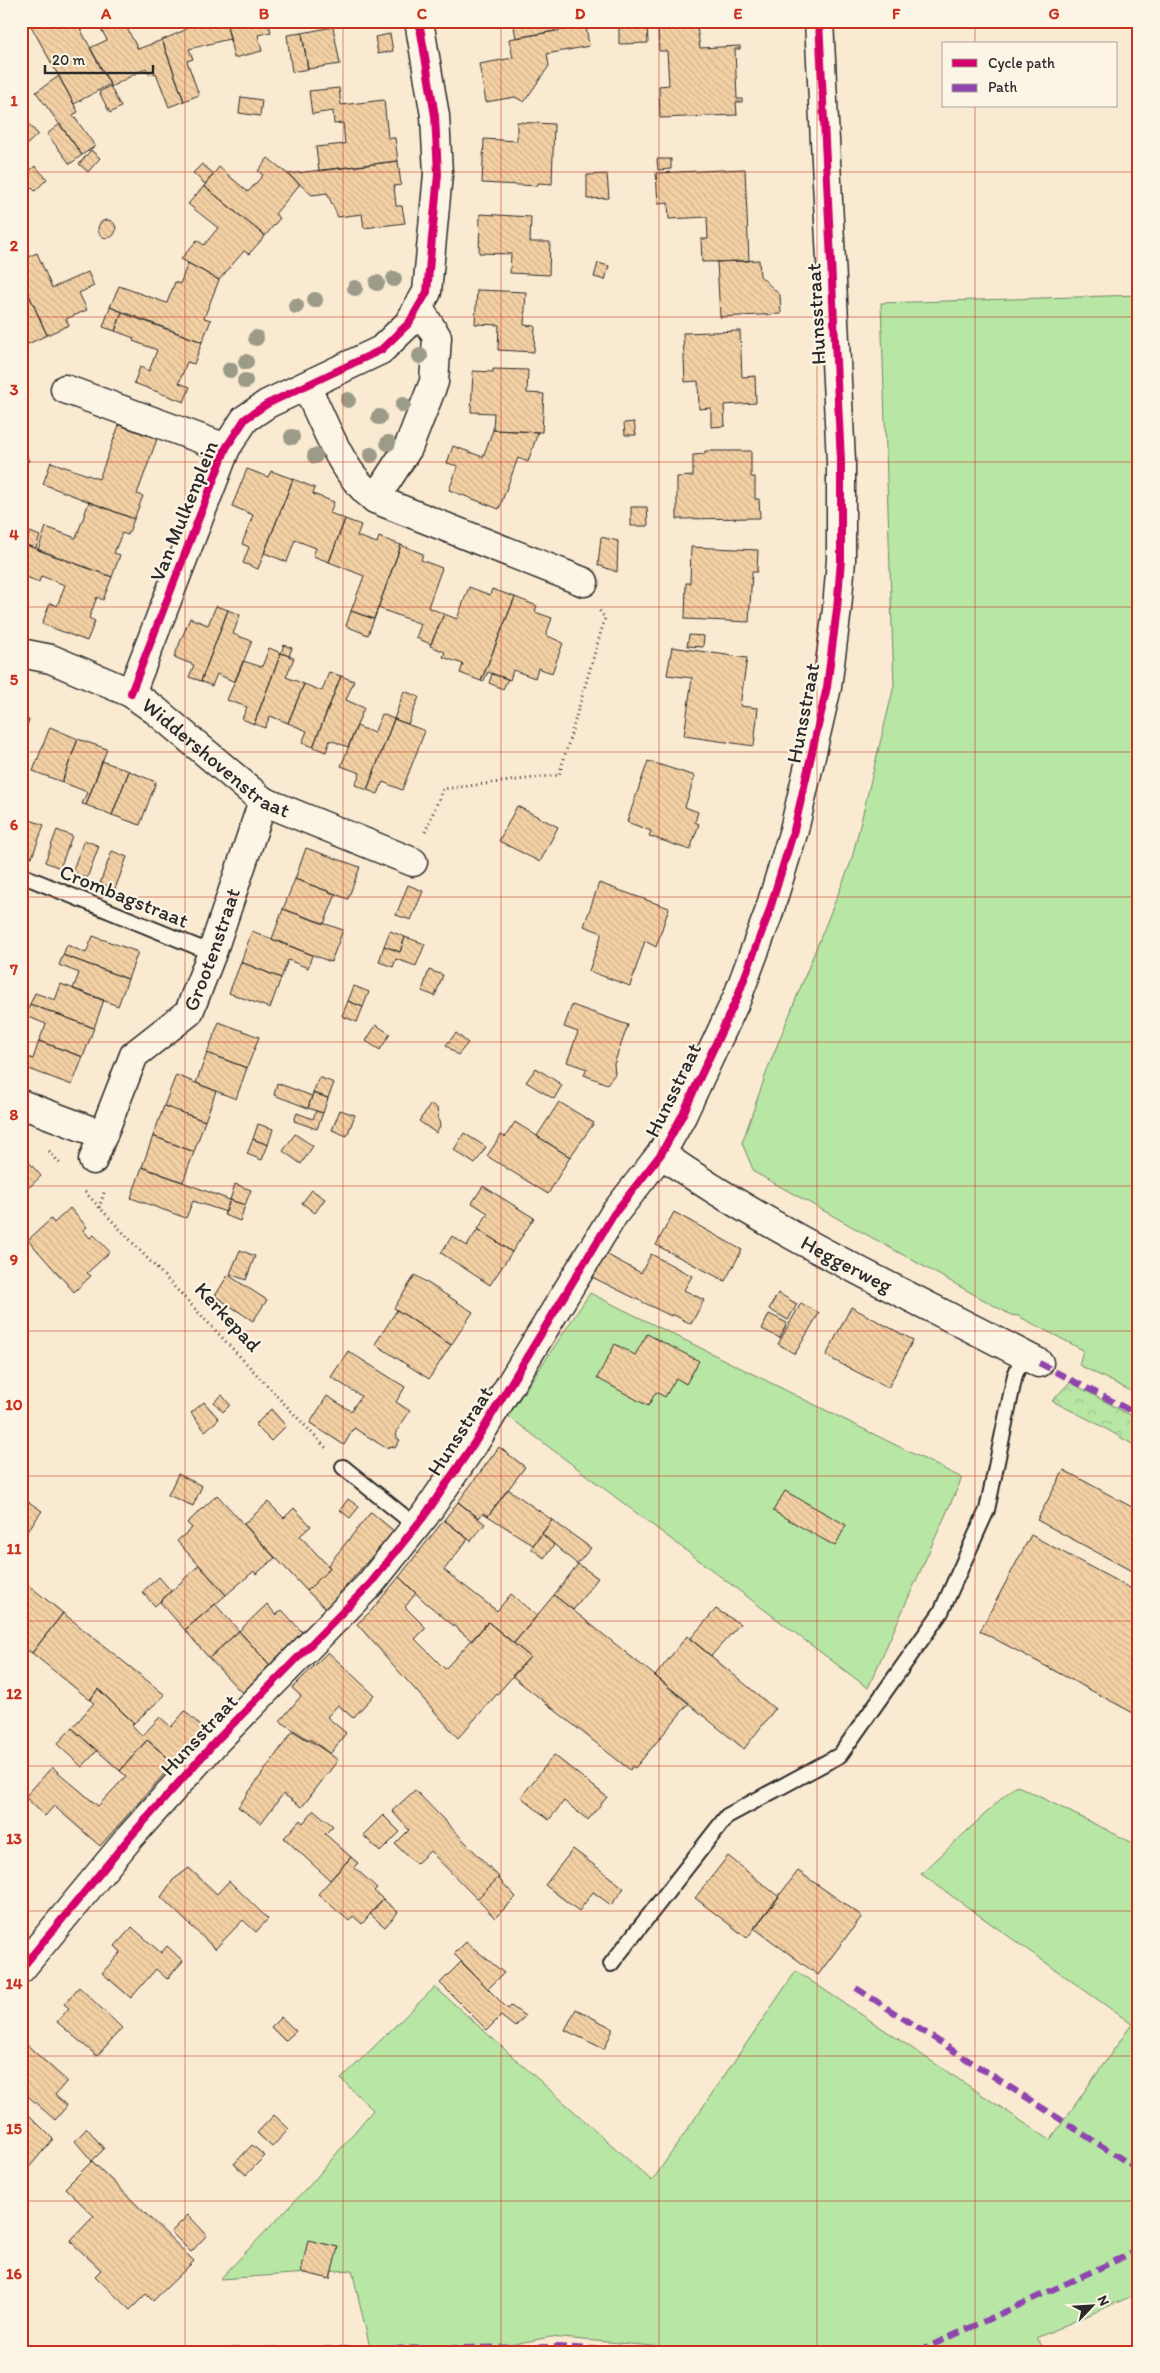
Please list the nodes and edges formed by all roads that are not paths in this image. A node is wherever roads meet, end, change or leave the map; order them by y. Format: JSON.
{"nodes":[{"id":1,"x":419,"y":21,"type":"edge"},
{"id":2,"x":819,"y":21,"type":"edge"},
{"id":3,"x":418,"y":307,"type":"junction"},
{"id":4,"x":306,"y":386,"type":"junction"},
{"id":5,"x":65,"y":388,"type":"dead end"},
{"id":6,"x":226,"y":448,"type":"junction"},
{"id":7,"x":375,"y":499,"type":"junction"},
{"id":8,"x":584,"y":582,"type":"road end"},
{"id":9,"x":21,"y":653,"type":"edge"},
{"id":10,"x":131,"y":693,"type":"junction"},
{"id":11,"x":263,"y":801,"type":"junction"},
{"id":12,"x":413,"y":862,"type":"road end"},
{"id":13,"x":21,"y":875,"type":"edge"},
{"id":14,"x":212,"y":953,"type":"junction"},
{"id":15,"x":21,"y":1104,"type":"edge"},
{"id":16,"x":661,"y":1154,"type":"junction"},
{"id":17,"x":1032,"y":1359,"type":"joint"},
{"id":18,"x":343,"y":1467,"type":"road end"},
{"id":19,"x":416,"y":1526,"type":"junction"},
{"id":20,"x":611,"y":1964,"type":"dead end"},
{"id":21,"x":21,"y":1968,"type":"edge"}],
"edges":[{"from":1,"to":3,"type":"street","name":"Van Mulkenplein"},
{"from":2,"to":16,"type":"street","name":"Hunsstraat"},
{"from":3,"to":4,"type":"street","name":"Van Mulkenplein"},
{"from":3,"to":7,"type":"street"},
{"from":4,"to":6,"type":"street","name":"Van Mulkenplein"},
{"from":4,"to":7,"type":"street"},
{"from":5,"to":6,"type":"street","name":"Van Mulkenplein"},
{"from":6,"to":10,"type":"street","name":"Van Mulkenplein"},
{"from":7,"to":8,"type":"street"},
{"from":9,"to":10,"type":"street","name":"Widdershovenstraat"},
{"from":10,"to":11,"type":"street","name":"Widdershovenstraat"},
{"from":11,"to":12,"type":"street","name":"Widdershovenstraat"},
{"from":11,"to":14,"type":"street","name":"Grootenstraat"},
{"from":13,"to":14,"type":"lane","name":"Crombagstraat"},
{"from":14,"to":15,"type":"street","name":"Grootenstraat"},
{"from":16,"to":17,"type":"street","name":"Heggerweg"},
{"from":16,"to":19,"type":"street","name":"Hunsstraat"},
{"from":17,"to":20,"type":"lane"},
{"from":18,"to":19,"type":"lane"},
{"from":19,"to":21,"type":"street","name":"Hunsstraat"}]}
